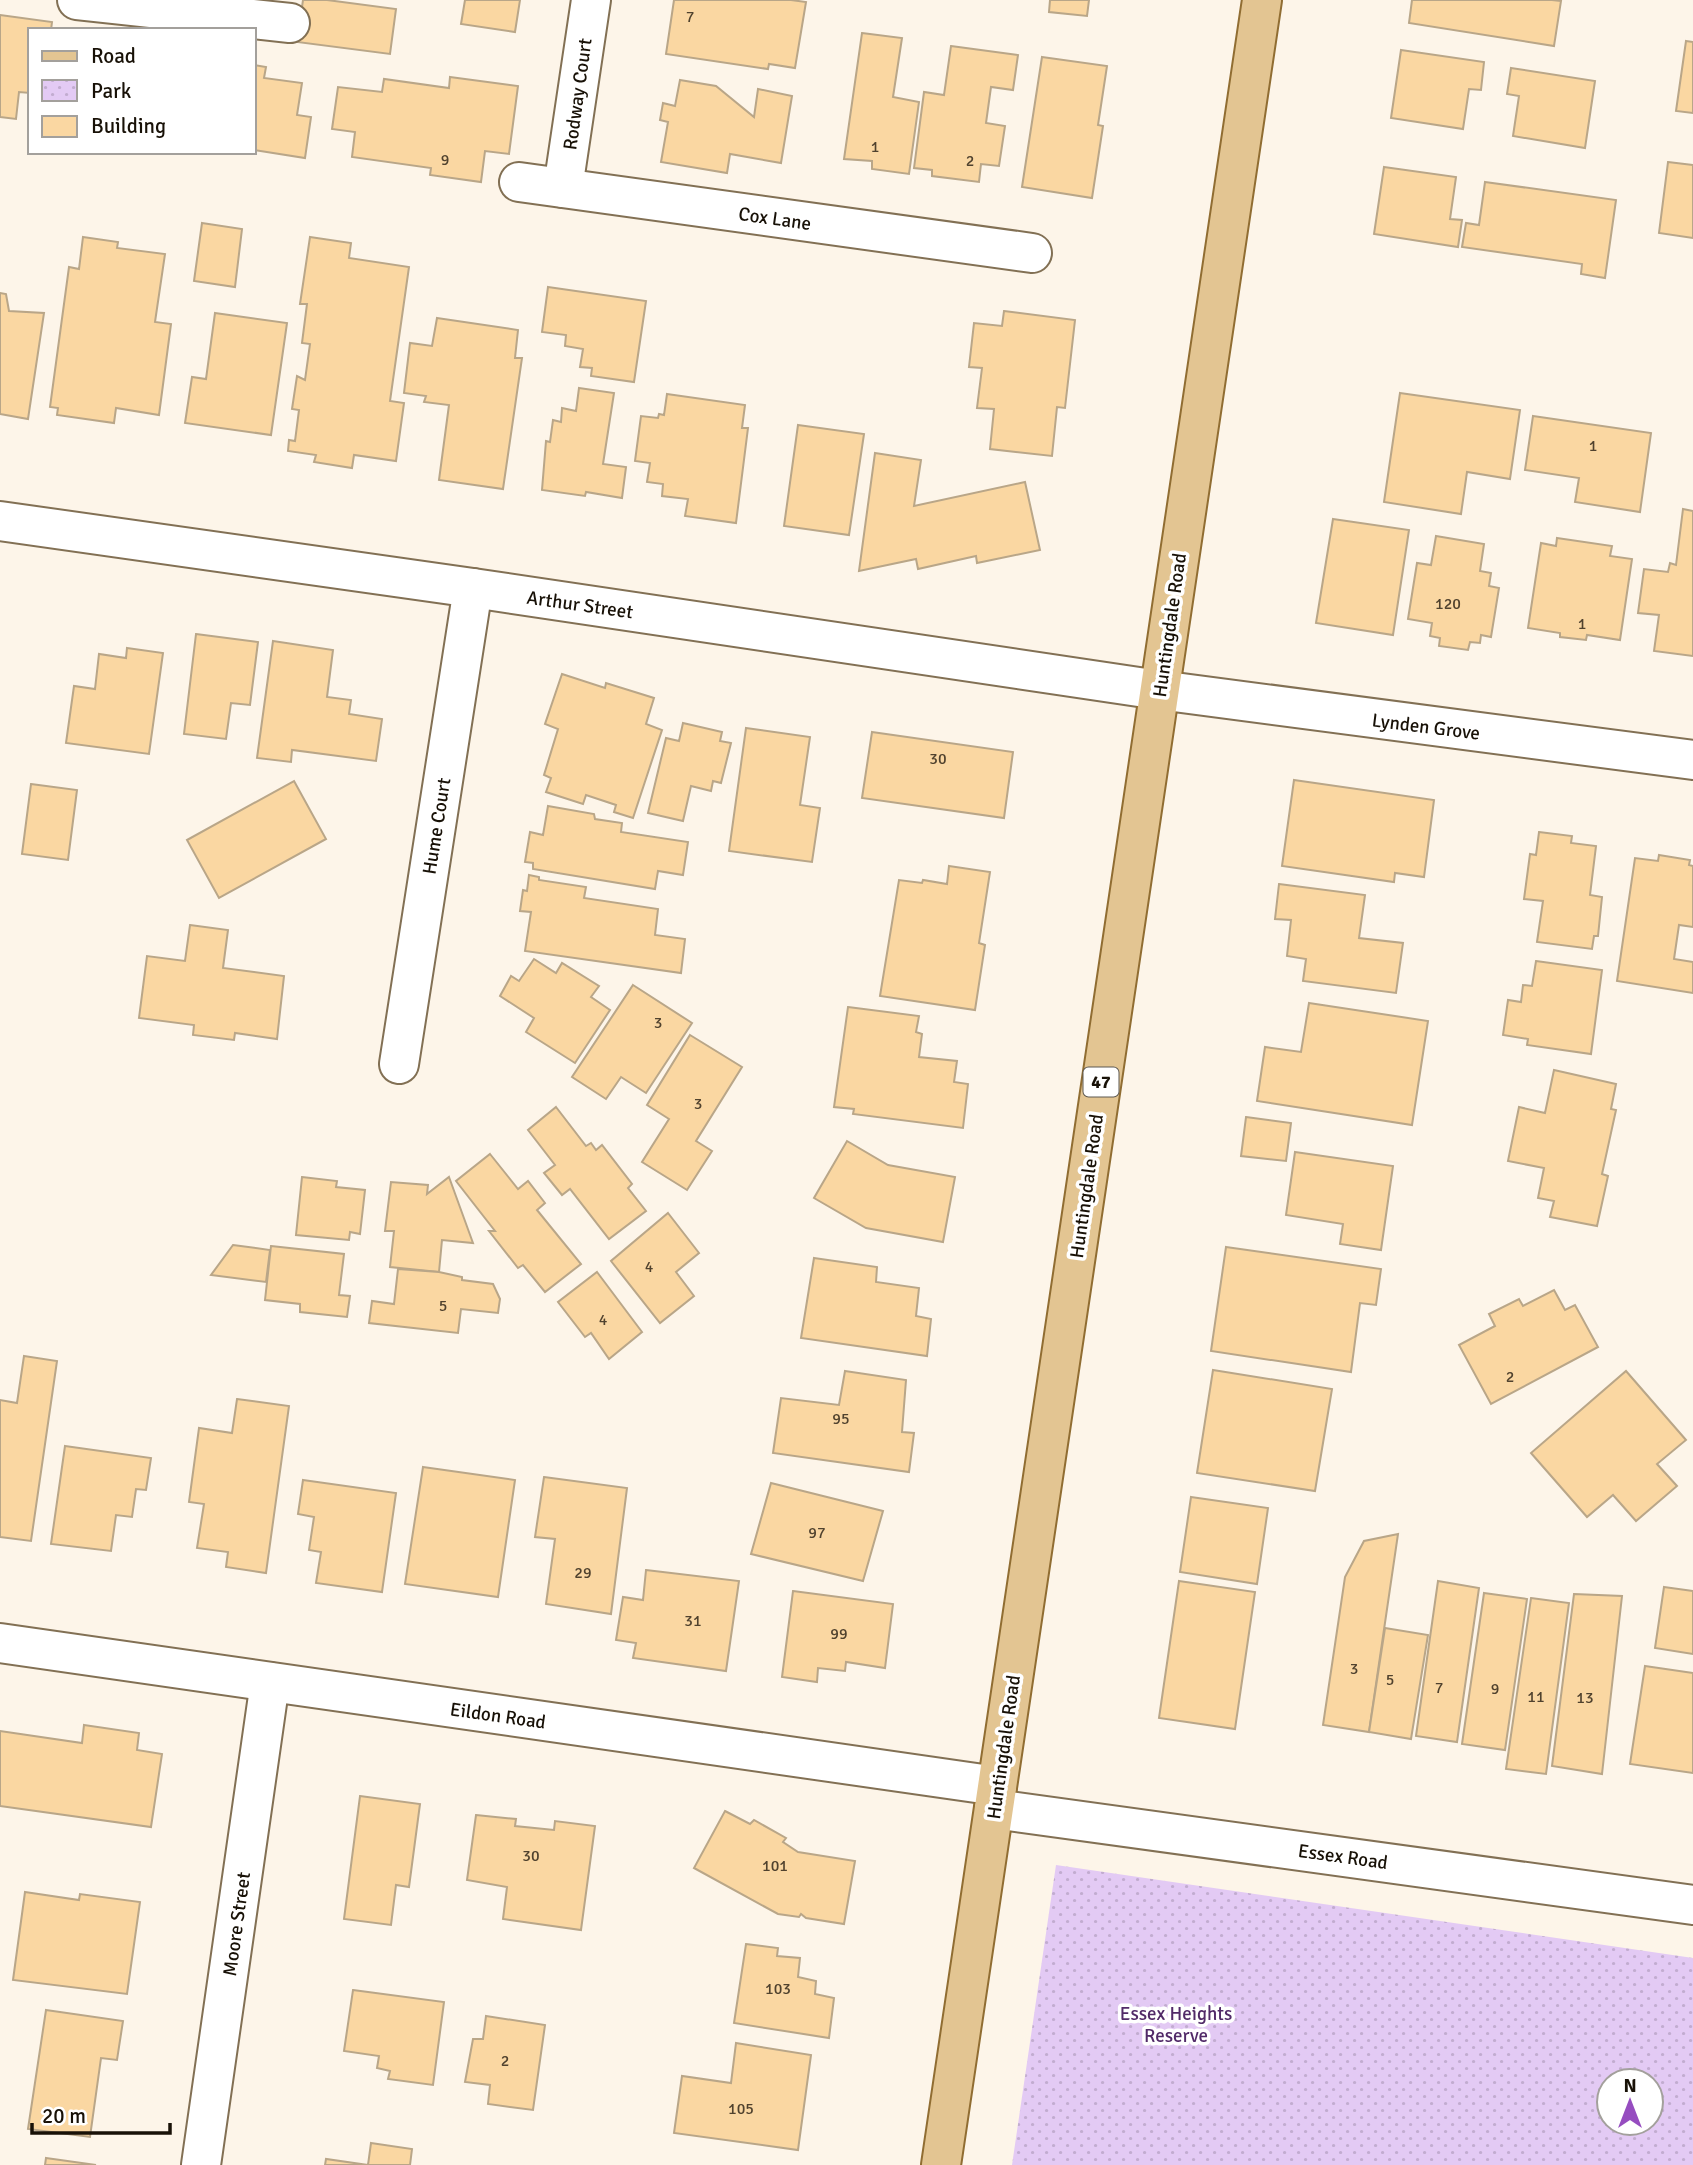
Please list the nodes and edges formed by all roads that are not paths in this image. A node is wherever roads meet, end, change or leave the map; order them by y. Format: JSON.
{"nodes":[{"id":1,"x":76,"y":0,"type":"edge"},
{"id":2,"x":591,"y":0,"type":"edge"},
{"id":3,"x":1262,"y":0,"type":"edge"},
{"id":4,"x":124,"y":2,"type":"edge"},
{"id":5,"x":290,"y":23,"type":"dead end"},
{"id":6,"x":519,"y":182,"type":"dead end"},
{"id":7,"x":563,"y":188,"type":"junction"},
{"id":8,"x":1032,"y":254,"type":"dead end"},
{"id":9,"x":0,"y":521,"type":"edge"},
{"id":10,"x":473,"y":588,"type":"junction"},
{"id":11,"x":1159,"y":691,"type":"junction"},
{"id":12,"x":1693,"y":760,"type":"edge"},
{"id":13,"x":399,"y":1064,"type":"dead end"},
{"id":14,"x":0,"y":1643,"type":"edge"},
{"id":15,"x":270,"y":1682,"type":"junction"},
{"id":16,"x":995,"y":1798,"type":"junction"},
{"id":17,"x":1693,"y":1905,"type":"edge"},
{"id":18,"x":201,"y":2165,"type":"edge"},
{"id":19,"x":941,"y":2165,"type":"edge"}],
"edges":[{"from":1,"to":4,"type":"street"},
{"from":2,"to":7,"type":"street","name":"Rodway Court"},
{"from":3,"to":11,"type":"main road","name":"Huntingdale Road","number":"47"},
{"from":4,"to":5,"type":"street"},
{"from":6,"to":7,"type":"street","name":"Cox Lane"},
{"from":7,"to":8,"type":"street","name":"Cox Lane"},
{"from":9,"to":10,"type":"street","name":"Arthur Street"},
{"from":10,"to":11,"type":"street","name":"Arthur Street"},
{"from":10,"to":13,"type":"street","name":"Hume Court"},
{"from":11,"to":12,"type":"street","name":"Lynden Grove"},
{"from":11,"to":16,"type":"main road","name":"Huntingdale Road","number":"47"},
{"from":14,"to":15,"type":"street","name":"Eildon Road"},
{"from":15,"to":16,"type":"street","name":"Eildon Road"},
{"from":15,"to":18,"type":"street","name":"Moore Street"},
{"from":16,"to":17,"type":"street","name":"Essex Road"},
{"from":16,"to":19,"type":"main road","name":"Huntingdale Road","number":"47"}]}
